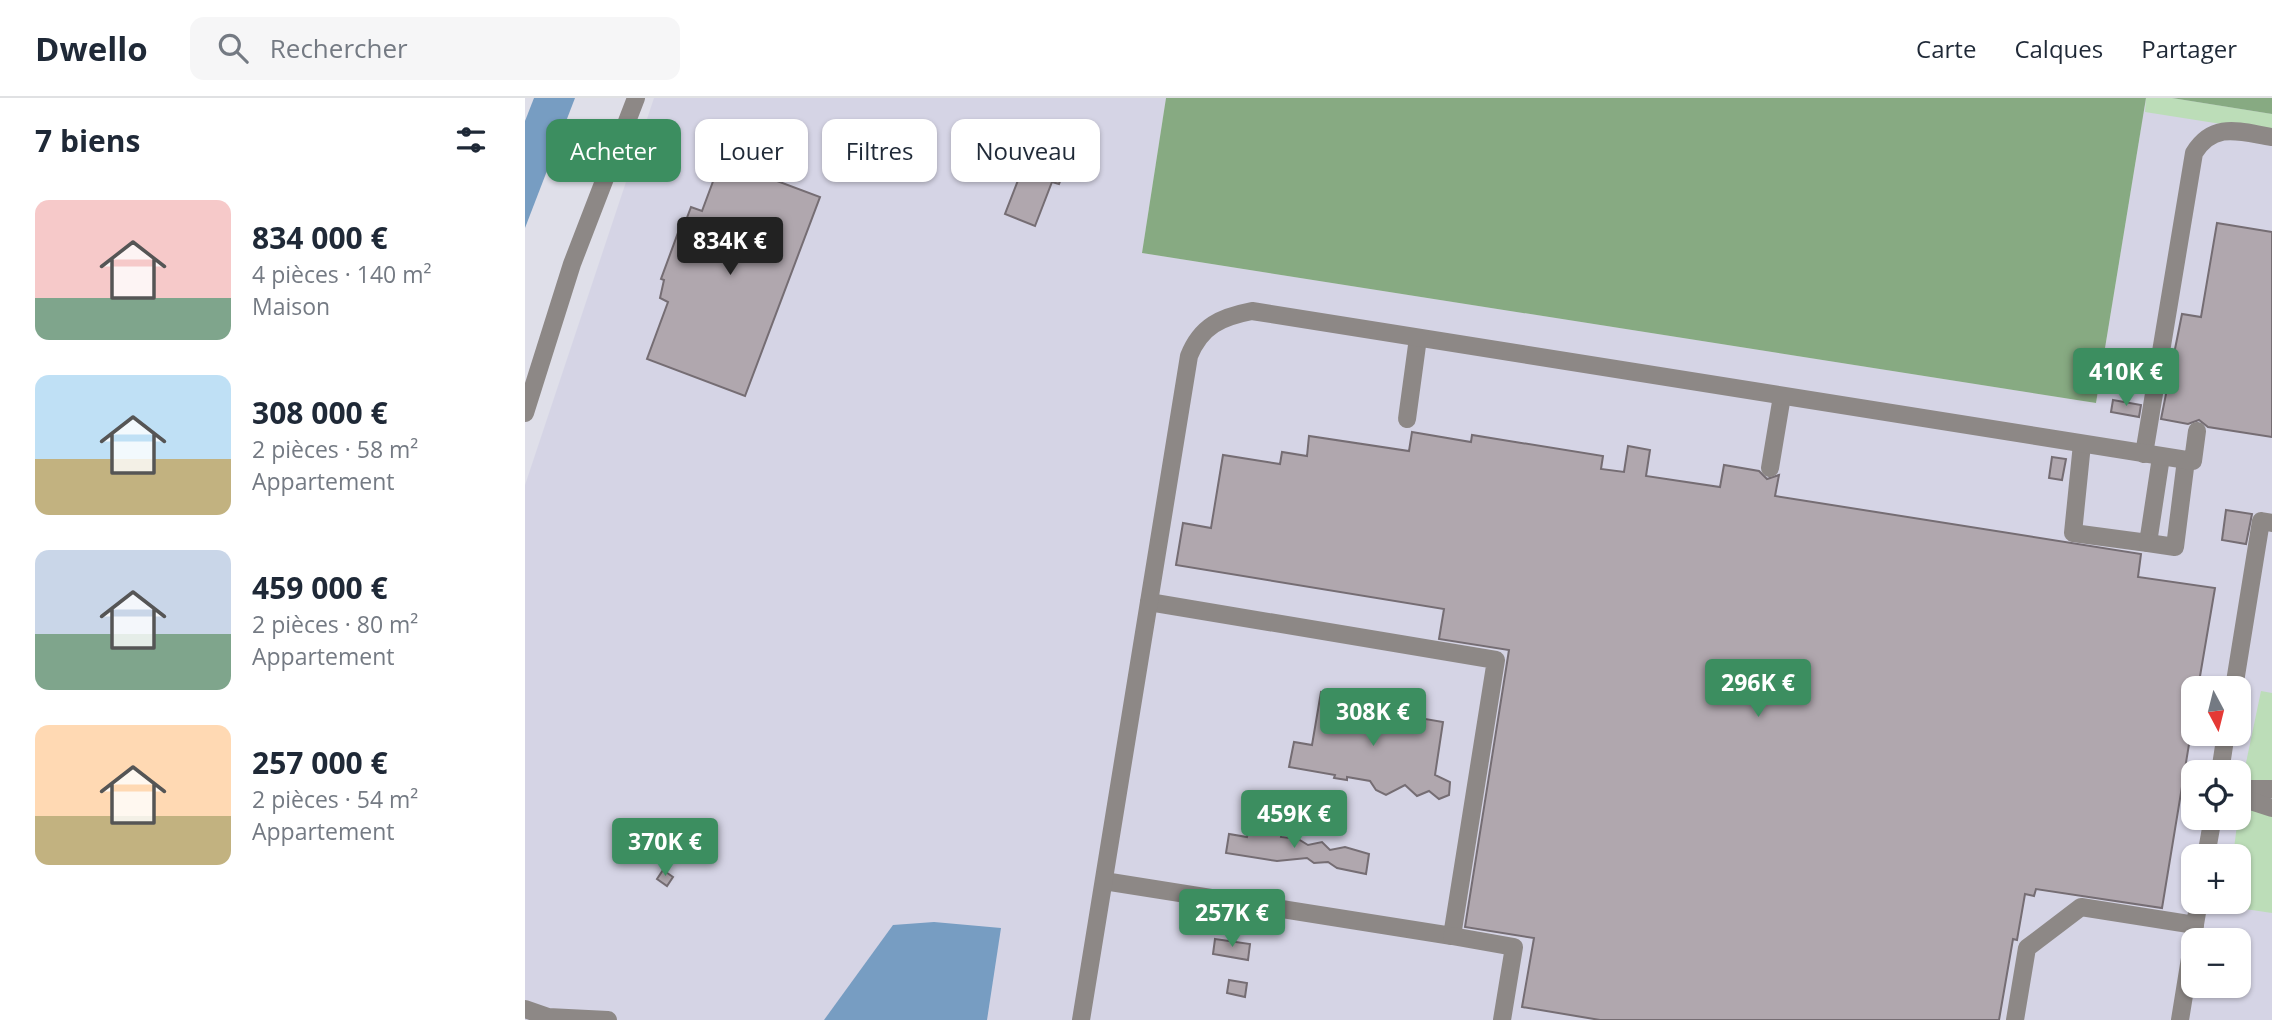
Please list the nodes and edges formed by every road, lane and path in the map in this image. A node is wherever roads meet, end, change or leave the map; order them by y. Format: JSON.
{"nodes":[{"id":1,"x":636,"y":98,"type":"edge"},
{"id":2,"x":2272,"y":137,"type":"edge"},
{"id":3,"x":1418,"y":338,"type":"junction"},
{"id":4,"x":1782,"y":396,"type":"junction"},
{"id":5,"x":525,"y":413,"type":"edge"},
{"id":6,"x":1407,"y":419,"type":"dead end"},
{"id":7,"x":2197,"y":432,"type":"dead end"},
{"id":8,"x":2082,"y":444,"type":"junction"},
{"id":9,"x":2153,"y":455,"type":"junction"},
{"id":10,"x":2186,"y":460,"type":"junction"},
{"id":11,"x":1770,"y":468,"type":"dead end"},
{"id":12,"x":2272,"y":523,"type":"edge"},
{"id":13,"x":2148,"y":543,"type":"junction"},
{"id":14,"x":1149,"y":602,"type":"junction"},
{"id":15,"x":2236,"y":676,"type":"edge"},
{"id":16,"x":2251,"y":789,"type":"edge"},
{"id":17,"x":2272,"y":789,"type":"edge"},
{"id":18,"x":2251,"y":801,"type":"edge"},
{"id":19,"x":2272,"y":808,"type":"edge"},
{"id":20,"x":1104,"y":881,"type":"junction"},
{"id":21,"x":2181,"y":932,"type":"edge"},
{"id":22,"x":1452,"y":936,"type":"junction"},
{"id":23,"x":2184,"y":998,"type":"edge"},
{"id":24,"x":525,"y":1009,"type":"edge"},
{"id":25,"x":562,"y":1019,"type":"edge"},
{"id":26,"x":608,"y":1020,"type":"edge"},
{"id":27,"x":1081,"y":1020,"type":"edge"},
{"id":28,"x":1502,"y":1020,"type":"edge"},
{"id":29,"x":2015,"y":1020,"type":"edge"},
{"id":30,"x":2180,"y":1020,"type":"edge"}],
"edges":[{"from":1,"to":5,"type":"street"},
{"from":2,"to":9,"type":"street"},
{"from":3,"to":4,"type":"street"},
{"from":3,"to":6,"type":"street"},
{"from":3,"to":14,"type":"street"},
{"from":4,"to":8,"type":"street"},
{"from":4,"to":11,"type":"street"},
{"from":7,"to":10,"type":"street"},
{"from":8,"to":9,"type":"street"},
{"from":8,"to":13,"type":"street"},
{"from":9,"to":10,"type":"street"},
{"from":9,"to":13,"type":"street"},
{"from":10,"to":13,"type":"street"},
{"from":12,"to":15,"type":"street"},
{"from":14,"to":20,"type":"street"},
{"from":14,"to":22,"type":"street"},
{"from":16,"to":17,"type":"street"},
{"from":18,"to":19,"type":"street"},
{"from":20,"to":22,"type":"street"},
{"from":20,"to":27,"type":"street"},
{"from":21,"to":29,"type":"street"},
{"from":22,"to":28,"type":"street"},
{"from":23,"to":30,"type":"street"},
{"from":24,"to":25,"type":"street"},
{"from":25,"to":26,"type":"street"}]}
